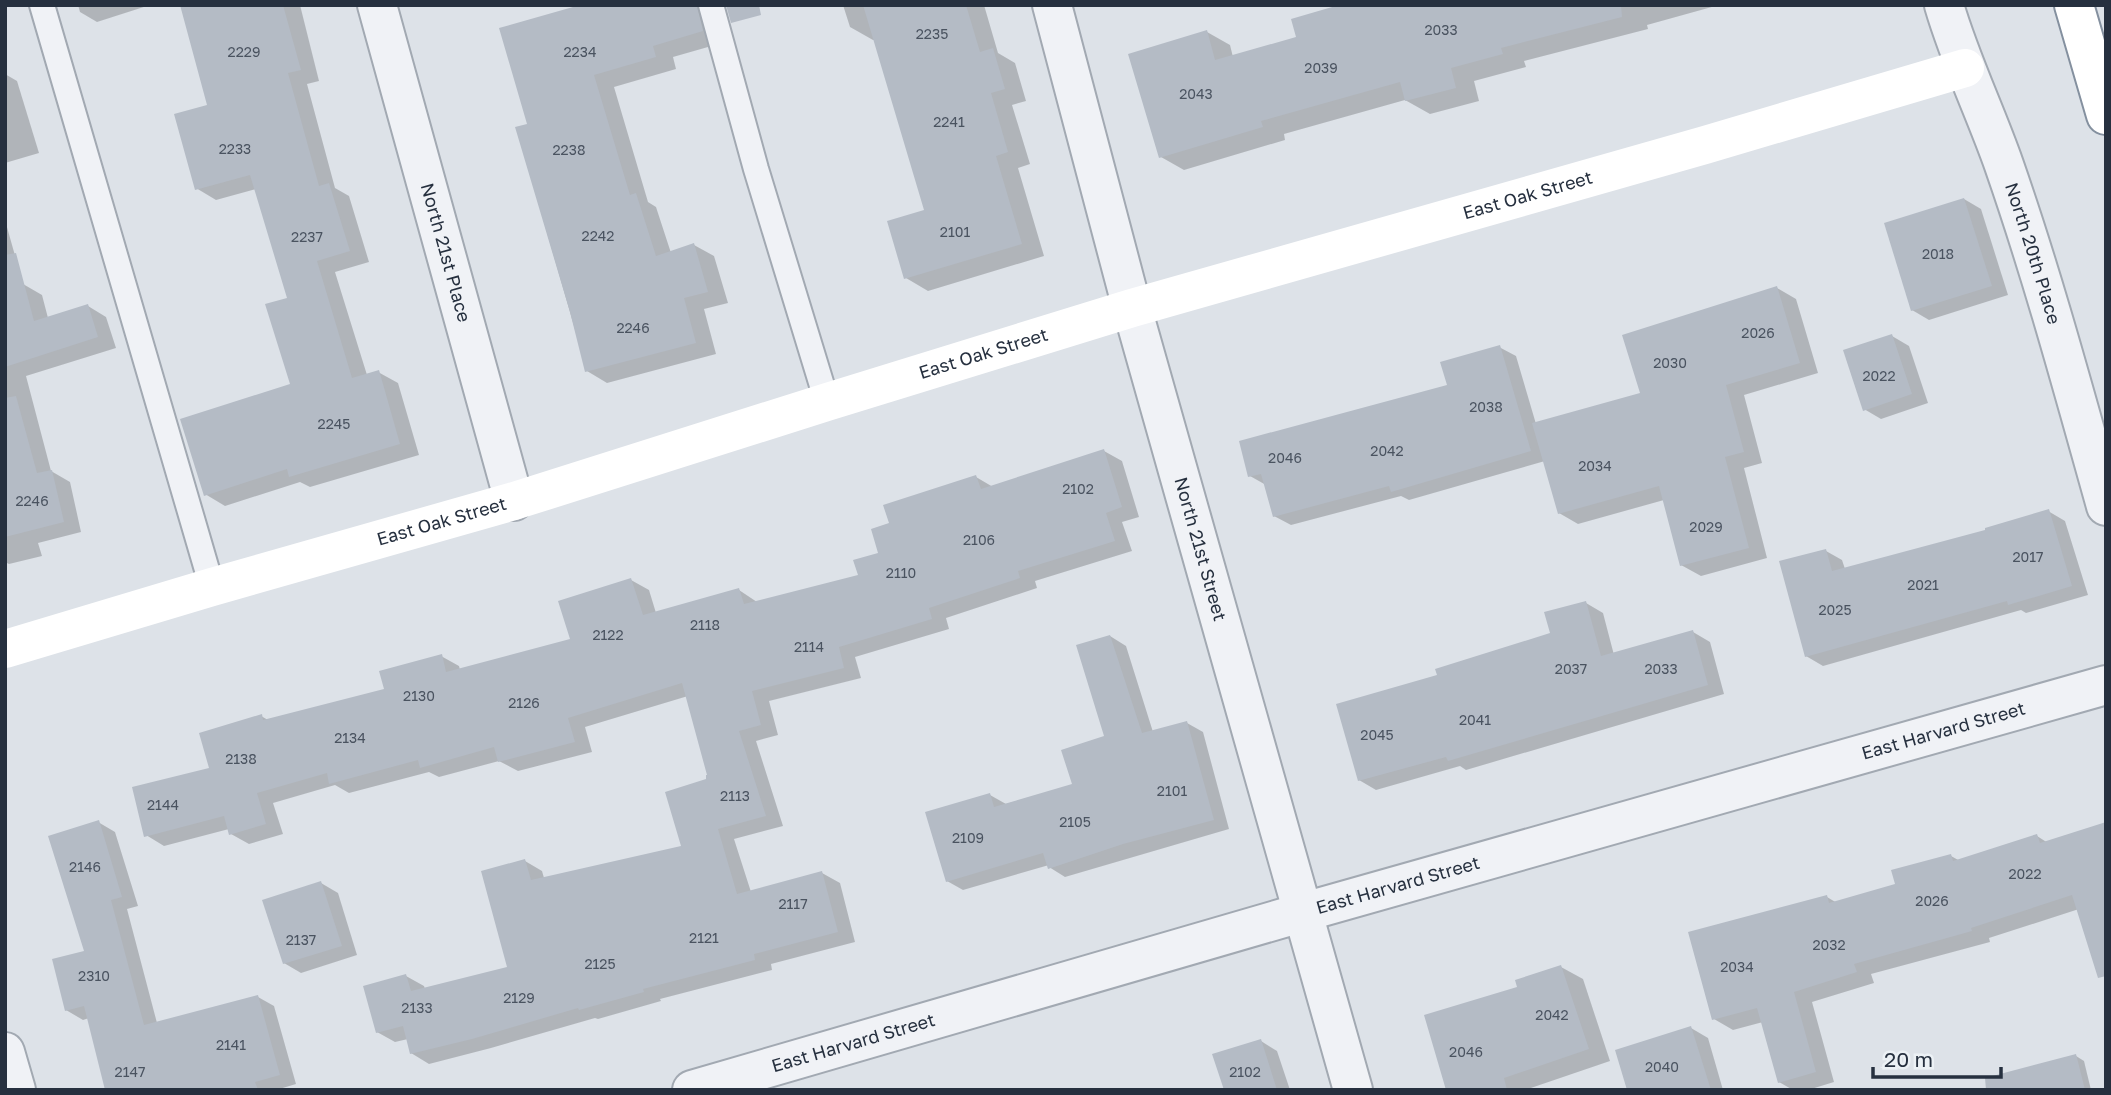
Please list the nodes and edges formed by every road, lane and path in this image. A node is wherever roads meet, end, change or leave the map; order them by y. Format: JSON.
{"nodes":[{"id":1,"x":42,"y":5,"type":"edge"},
{"id":2,"x":377,"y":5,"type":"edge"},
{"id":3,"x":711,"y":5,"type":"edge"},
{"id":4,"x":1052,"y":5,"type":"edge"},
{"id":5,"x":1944,"y":5,"type":"edge"},
{"id":6,"x":2074,"y":5,"type":"edge"},
{"id":7,"x":1965,"y":68,"type":"junction"},
{"id":8,"x":2106,"y":115,"type":"edge"},
{"id":9,"x":1132,"y":309,"type":"junction"},
{"id":10,"x":827,"y":402,"type":"junction"},
{"id":11,"x":514,"y":501,"type":"junction"},
{"id":12,"x":2106,"y":506,"type":"edge"},
{"id":13,"x":212,"y":587,"type":"junction"},
{"id":14,"x":5,"y":649,"type":"edge"},
{"id":15,"x":2106,"y":685,"type":"edge"},
{"id":16,"x":1304,"y":912,"type":"junction"},
{"id":17,"x":5,"y":1052,"type":"edge"},
{"id":18,"x":16,"y":1090,"type":"edge"},
{"id":19,"x":692,"y":1090,"type":"edge"},
{"id":20,"x":1353,"y":1090,"type":"edge"}],
"edges":[{"from":1,"to":13,"type":"lane"},
{"from":2,"to":11,"type":"street","name":"North 21st Place"},
{"from":3,"to":10,"type":"lane"},
{"from":4,"to":9,"type":"street","name":"North 21st Street"},
{"from":5,"to":7,"type":"street","name":"North 20th Place"},
{"from":6,"to":8,"type":"main road"},
{"from":7,"to":9,"type":"main road","name":"East Oak Street"},
{"from":7,"to":12,"type":"street","name":"North 20th Place"},
{"from":9,"to":10,"type":"main road","name":"East Oak Street"},
{"from":9,"to":16,"type":"street","name":"North 21st Street"},
{"from":10,"to":11,"type":"main road","name":"East Oak Street"},
{"from":11,"to":13,"type":"main road","name":"East Oak Street"},
{"from":13,"to":14,"type":"main road","name":"East Oak Street"},
{"from":15,"to":16,"type":"street","name":"East Harvard Street"},
{"from":16,"to":19,"type":"street","name":"East Harvard Street"},
{"from":16,"to":20,"type":"street","name":"North 21st Street"},
{"from":17,"to":18,"type":"street"}]}
